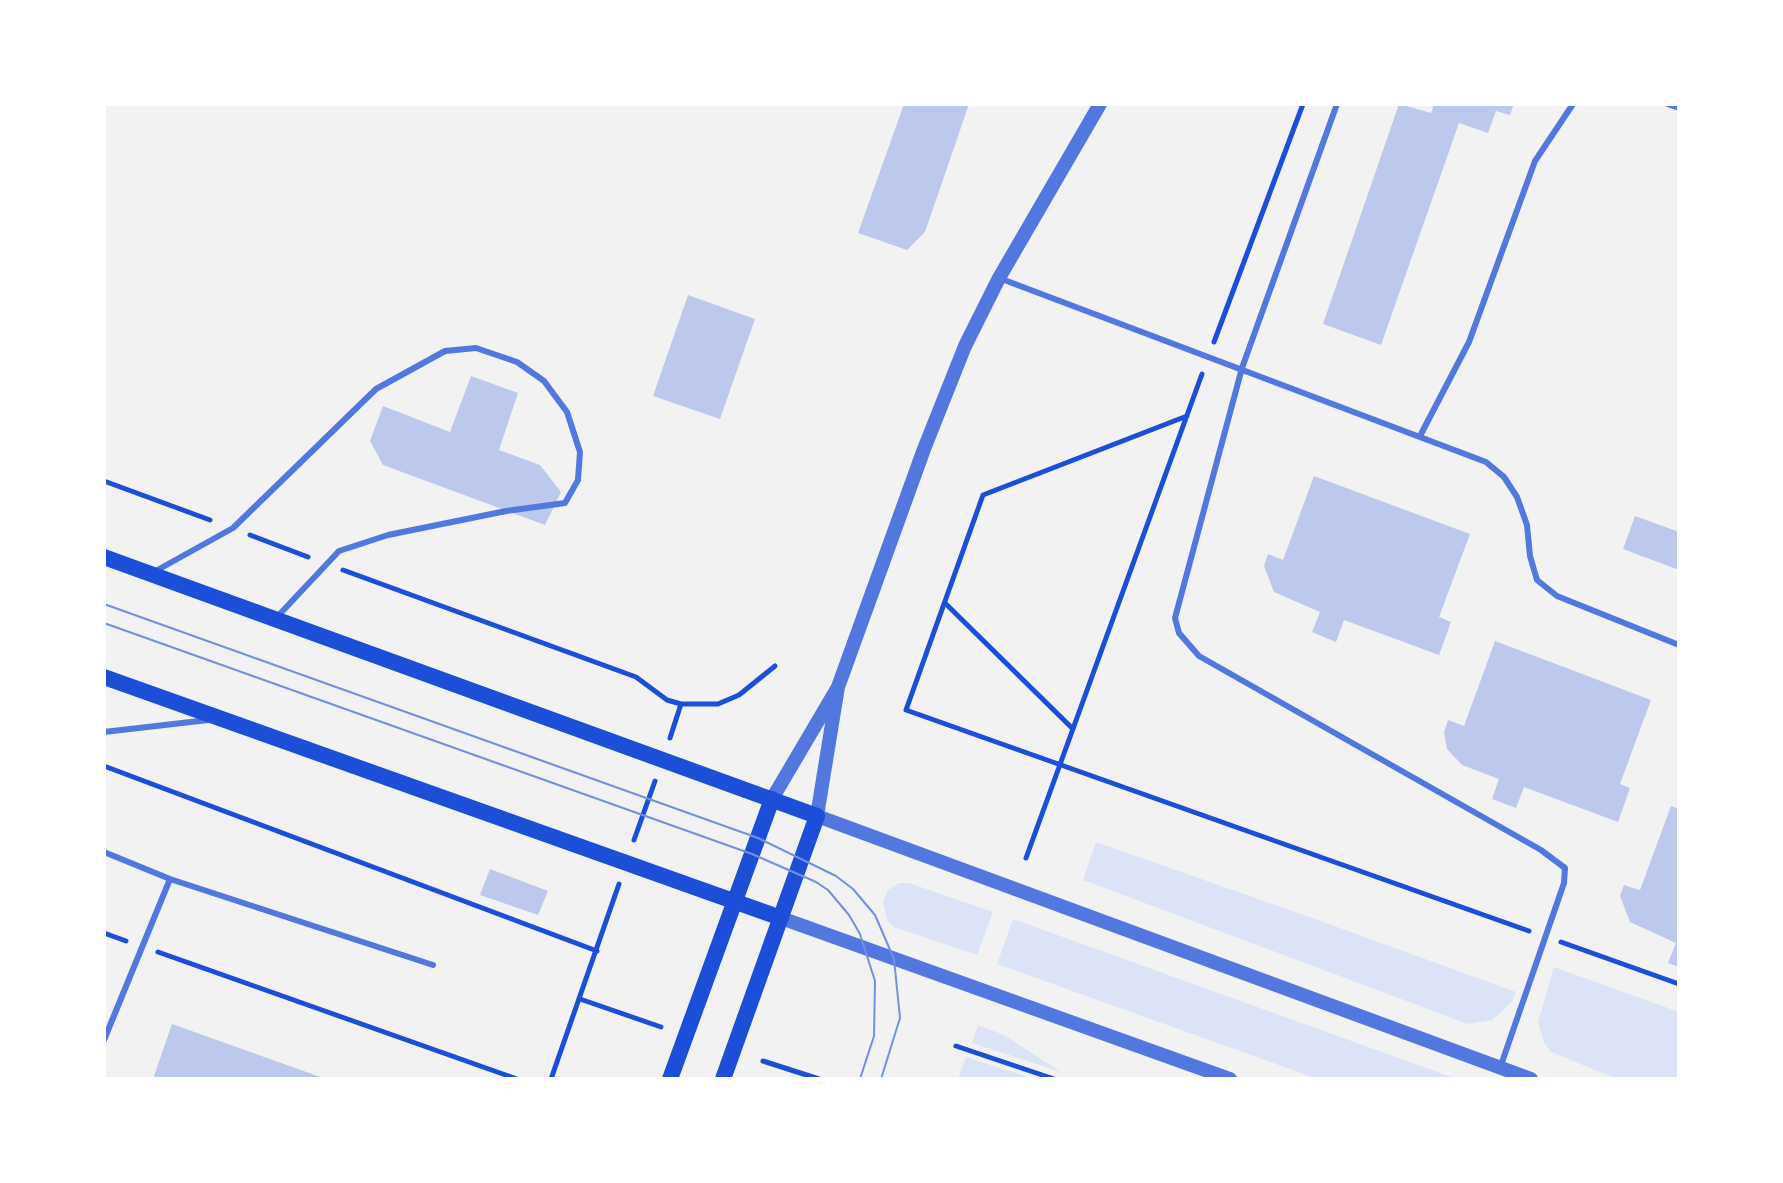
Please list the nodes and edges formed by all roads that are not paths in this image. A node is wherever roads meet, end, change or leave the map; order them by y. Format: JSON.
{"nodes":[{"id":1,"x":1100,"y":104,"type":"edge"},
{"id":2,"x":1337,"y":104,"type":"edge"},
{"id":3,"x":1573,"y":104,"type":"edge"},
{"id":4,"x":1668,"y":104,"type":"edge"},
{"id":5,"x":1679,"y":108,"type":"edge"},
{"id":6,"x":999,"y":278,"type":"junction"},
{"id":7,"x":1242,"y":368,"type":"junction"},
{"id":8,"x":1420,"y":436,"type":"junction"},
{"id":9,"x":104,"y":557,"type":"edge"},
{"id":10,"x":151,"y":573,"type":"junction"},
{"id":11,"x":277,"y":617,"type":"junction"},
{"id":12,"x":1679,"y":645,"type":"edge"},
{"id":13,"x":104,"y":677,"type":"edge"},
{"id":14,"x":838,"y":687,"type":"junction"},
{"id":15,"x":218,"y":719,"type":"junction"},
{"id":16,"x":104,"y":732,"type":"edge"},
{"id":17,"x":772,"y":799,"type":"junction"},
{"id":18,"x":817,"y":816,"type":"junction"},
{"id":19,"x":104,"y":852,"type":"edge"},
{"id":20,"x":170,"y":879,"type":"junction"},
{"id":21,"x":735,"y":902,"type":"junction"},
{"id":22,"x":781,"y":918,"type":"junction"},
{"id":23,"x":433,"y":965,"type":"dead end"},
{"id":24,"x":104,"y":1040,"type":"edge"},
{"id":25,"x":1500,"y":1068,"type":"junction"},
{"id":26,"x":670,"y":1079,"type":"edge"},
{"id":27,"x":723,"y":1079,"type":"edge"},
{"id":28,"x":1230,"y":1079,"type":"edge"},
{"id":29,"x":1531,"y":1079,"type":"edge"}],
"edges":[{"from":1,"to":6,"type":"street"},
{"from":2,"to":7,"type":"lane"},
{"from":3,"to":8,"type":"lane"},
{"from":4,"to":5,"type":"lane"},
{"from":6,"to":7,"type":"lane"},
{"from":6,"to":14,"type":"street"},
{"from":7,"to":8,"type":"lane"},
{"from":7,"to":25,"type":"lane"},
{"from":8,"to":12,"type":"lane"},
{"from":9,"to":10,"type":"main road"},
{"from":10,"to":11,"type":"main road"},
{"from":10,"to":11,"type":"lane"},
{"from":11,"to":17,"type":"main road"},
{"from":13,"to":15,"type":"main road"},
{"from":14,"to":17,"type":"street"},
{"from":14,"to":18,"type":"street"},
{"from":15,"to":16,"type":"lane"},
{"from":15,"to":21,"type":"main road"},
{"from":17,"to":18,"type":"main road"},
{"from":17,"to":21,"type":"main road"},
{"from":18,"to":22,"type":"main road"},
{"from":18,"to":25,"type":"street"},
{"from":19,"to":20,"type":"lane"},
{"from":20,"to":23,"type":"lane"},
{"from":20,"to":24,"type":"lane"},
{"from":21,"to":22,"type":"main road"},
{"from":21,"to":26,"type":"main road"},
{"from":22,"to":27,"type":"main road"},
{"from":22,"to":28,"type":"street"},
{"from":25,"to":29,"type":"street"}]}
